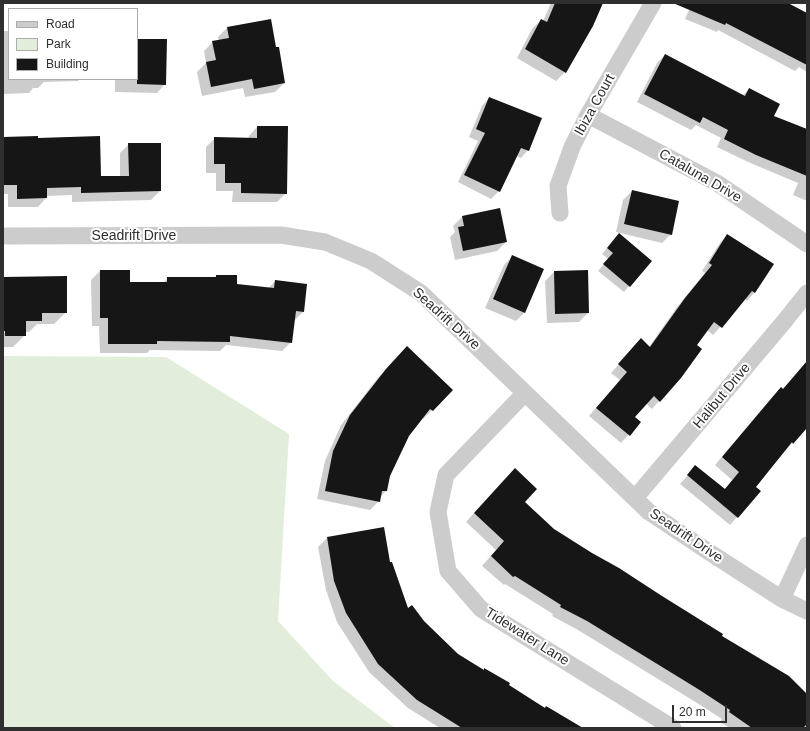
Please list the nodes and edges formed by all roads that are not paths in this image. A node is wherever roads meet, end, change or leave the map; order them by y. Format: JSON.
{"nodes":[{"id":1,"x":653,"y":3,"type":"edge"},
{"id":2,"x":588,"y":115,"type":"junction"},
{"id":3,"x":560,"y":213,"type":"dead end"},
{"id":4,"x":3,"y":236,"type":"edge"},
{"id":5,"x":807,"y":244,"type":"edge"},
{"id":6,"x":807,"y":292,"type":"edge"},
{"id":7,"x":525,"y":393,"type":"junction"},
{"id":8,"x":635,"y":498,"type":"junction"},
{"id":9,"x":807,"y":545,"type":"edge"},
{"id":10,"x":782,"y":599,"type":"junction"},
{"id":11,"x":807,"y":611,"type":"edge"},
{"id":12,"x":673,"y":728,"type":"edge"}],
"edges":[{"from":1,"to":2,"type":"street","name":"Ibiza Court"},
{"from":2,"to":3,"type":"street","name":"Ibiza Court"},
{"from":2,"to":5,"type":"street","name":"Cataluna Drive"},
{"from":4,"to":7,"type":"street","name":"Seadrift Drive"},
{"from":6,"to":8,"type":"street","name":"Halibut Drive"},
{"from":7,"to":8,"type":"street","name":"Seadrift Drive"},
{"from":7,"to":12,"type":"street","name":"Tidewater Lane"},
{"from":8,"to":10,"type":"street","name":"Seadrift Drive"},
{"from":9,"to":10,"type":"street"},
{"from":10,"to":11,"type":"street","name":"Seadrift Drive"}]}
